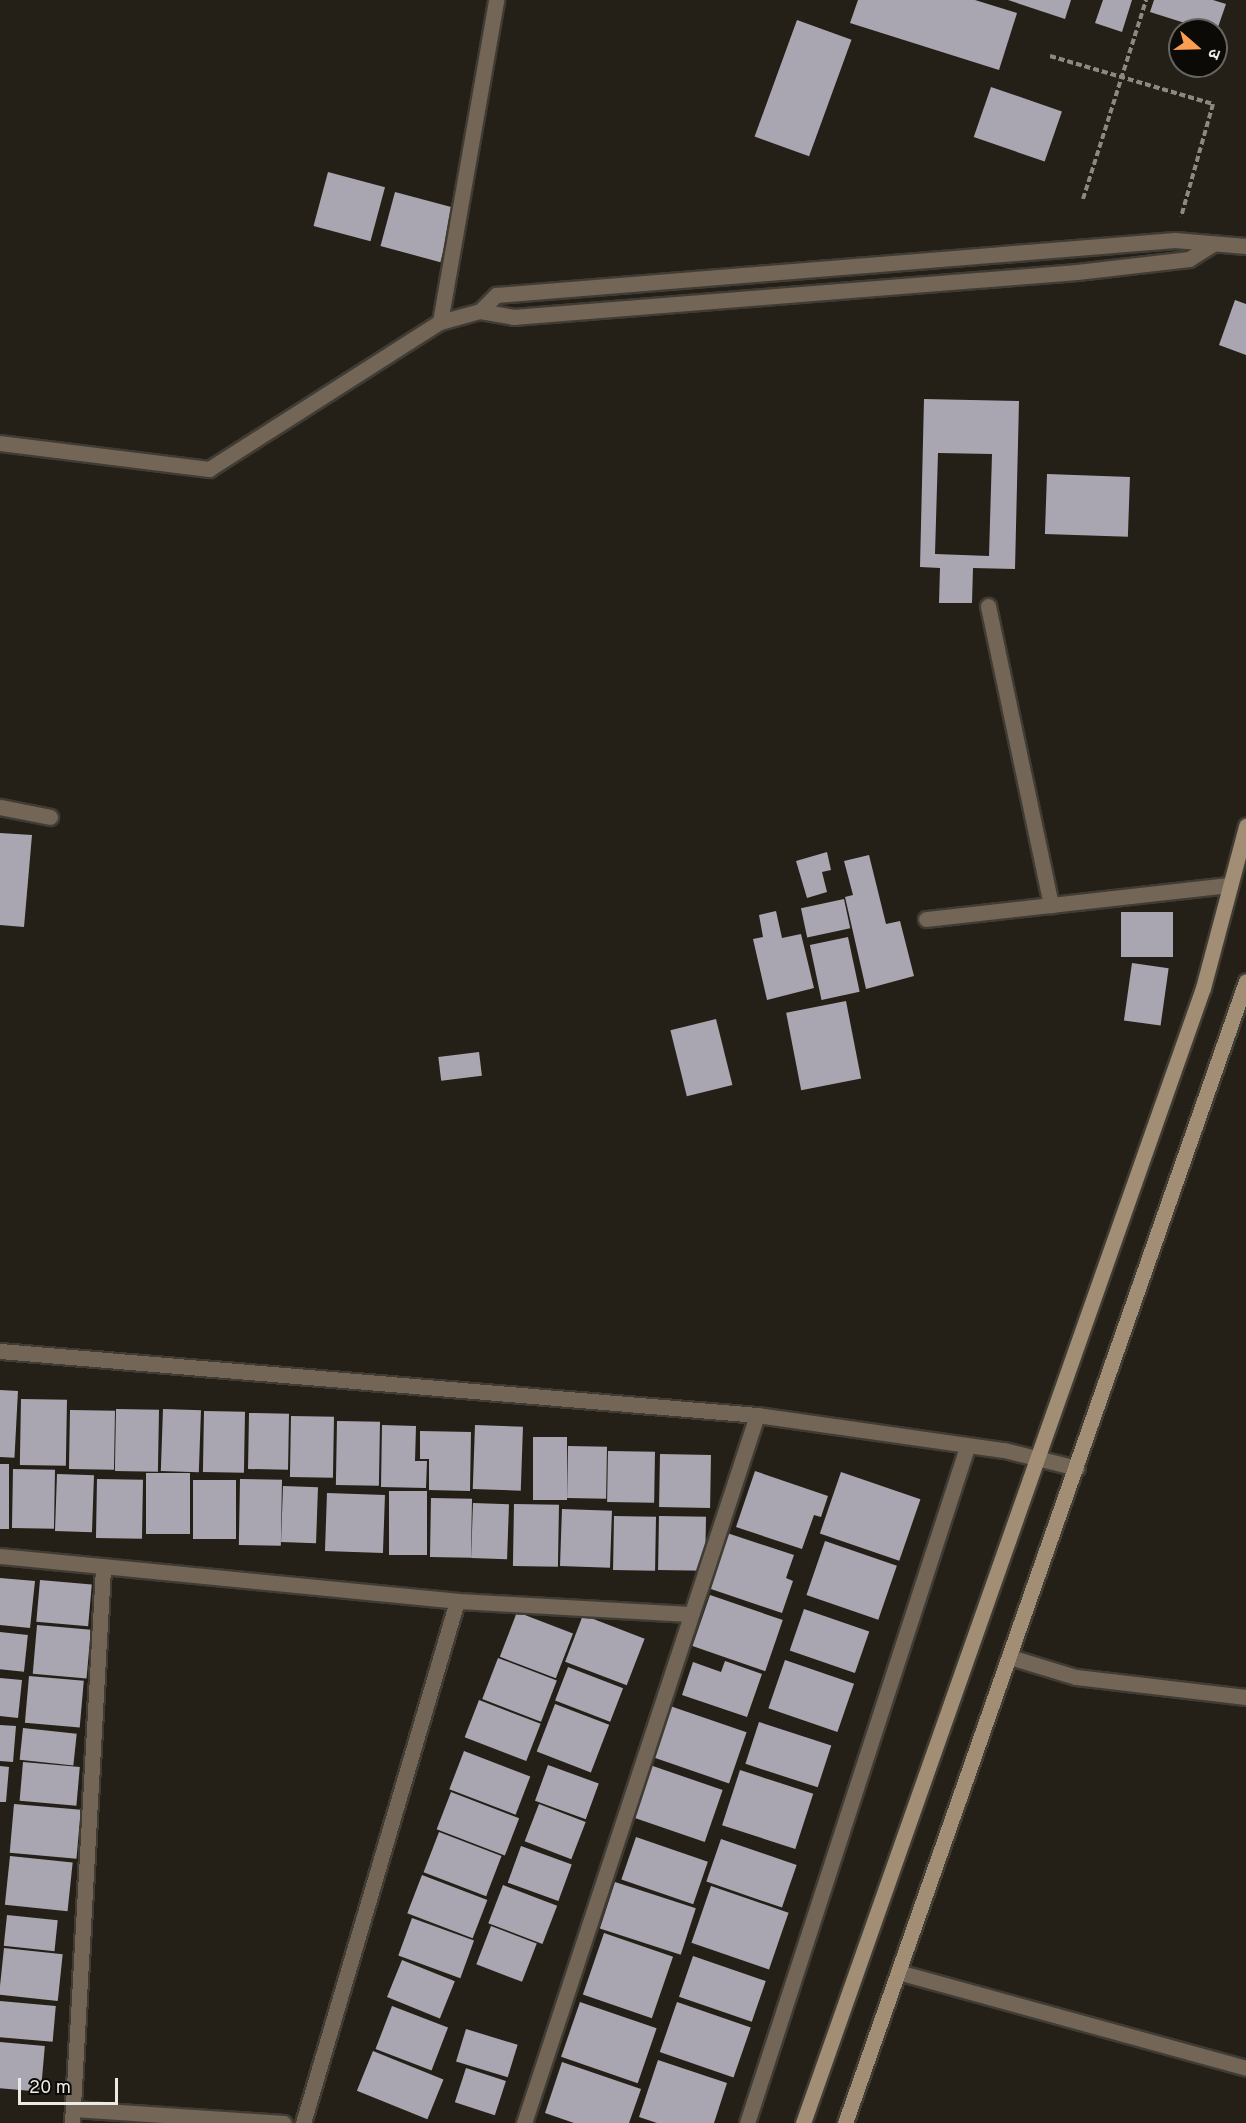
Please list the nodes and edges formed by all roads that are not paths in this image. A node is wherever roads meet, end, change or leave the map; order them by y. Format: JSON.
{"nodes":[{"id":1,"x":496,"y":0,"type":"edge"},
{"id":2,"x":1213,"y":244,"type":"junction"},
{"id":3,"x":1246,"y":246,"type":"edge"},
{"id":4,"x":480,"y":310,"type":"junction"},
{"id":5,"x":440,"y":322,"type":"junction"},
{"id":6,"x":0,"y":443,"type":"edge"},
{"id":7,"x":988,"y":606,"type":"dead end"},
{"id":8,"x":0,"y":807,"type":"edge"},
{"id":9,"x":50,"y":817,"type":"dead end"},
{"id":10,"x":1246,"y":826,"type":"edge"},
{"id":11,"x":1230,"y":885,"type":"junction"},
{"id":12,"x":1051,"y":905,"type":"junction"},
{"id":13,"x":927,"y":919,"type":"dead end"},
{"id":14,"x":1246,"y":981,"type":"edge"},
{"id":15,"x":0,"y":1351,"type":"edge"},
{"id":16,"x":757,"y":1415,"type":"junction"},
{"id":17,"x":967,"y":1447,"type":"junction"},
{"id":18,"x":1038,"y":1456,"type":"junction"},
{"id":19,"x":1077,"y":1468,"type":"junction"},
{"id":20,"x":0,"y":1556,"type":"edge"},
{"id":21,"x":103,"y":1568,"type":"junction"},
{"id":22,"x":457,"y":1601,"type":"junction"},
{"id":23,"x":691,"y":1614,"type":"junction"},
{"id":24,"x":1010,"y":1657,"type":"junction"},
{"id":25,"x":1246,"y":1697,"type":"edge"},
{"id":26,"x":898,"y":1972,"type":"junction"},
{"id":27,"x":1246,"y":2068,"type":"edge"},
{"id":28,"x":73,"y":2116,"type":"edge"},
{"id":29,"x":284,"y":2123,"type":"edge"},
{"id":30,"x":303,"y":2123,"type":"edge"},
{"id":31,"x":524,"y":2123,"type":"edge"},
{"id":32,"x":747,"y":2123,"type":"edge"},
{"id":33,"x":803,"y":2123,"type":"edge"},
{"id":34,"x":845,"y":2123,"type":"edge"}],
"edges":[{"from":1,"to":5,"type":"street"},
{"from":2,"to":3,"type":"street"},
{"from":2,"to":4,"type":"street"},
{"from":2,"to":4,"type":"street"},
{"from":4,"to":5,"type":"street"},
{"from":5,"to":6,"type":"street"},
{"from":7,"to":12,"type":"street"},
{"from":8,"to":9,"type":"street"},
{"from":10,"to":11,"type":"main road"},
{"from":11,"to":12,"type":"street"},
{"from":11,"to":18,"type":"main road"},
{"from":12,"to":13,"type":"street"},
{"from":14,"to":19,"type":"main road"},
{"from":15,"to":16,"type":"street"},
{"from":16,"to":17,"type":"street"},
{"from":16,"to":23,"type":"street"},
{"from":17,"to":18,"type":"street"},
{"from":17,"to":32,"type":"street"},
{"from":18,"to":19,"type":"street"},
{"from":18,"to":33,"type":"main road"},
{"from":19,"to":24,"type":"main road"},
{"from":20,"to":21,"type":"street"},
{"from":21,"to":22,"type":"street"},
{"from":21,"to":28,"type":"street"},
{"from":22,"to":23,"type":"street"},
{"from":22,"to":30,"type":"street"},
{"from":23,"to":31,"type":"street"},
{"from":24,"to":25,"type":"street"},
{"from":24,"to":26,"type":"main road"},
{"from":26,"to":27,"type":"street"},
{"from":26,"to":34,"type":"main road"},
{"from":28,"to":29,"type":"street"}]}
